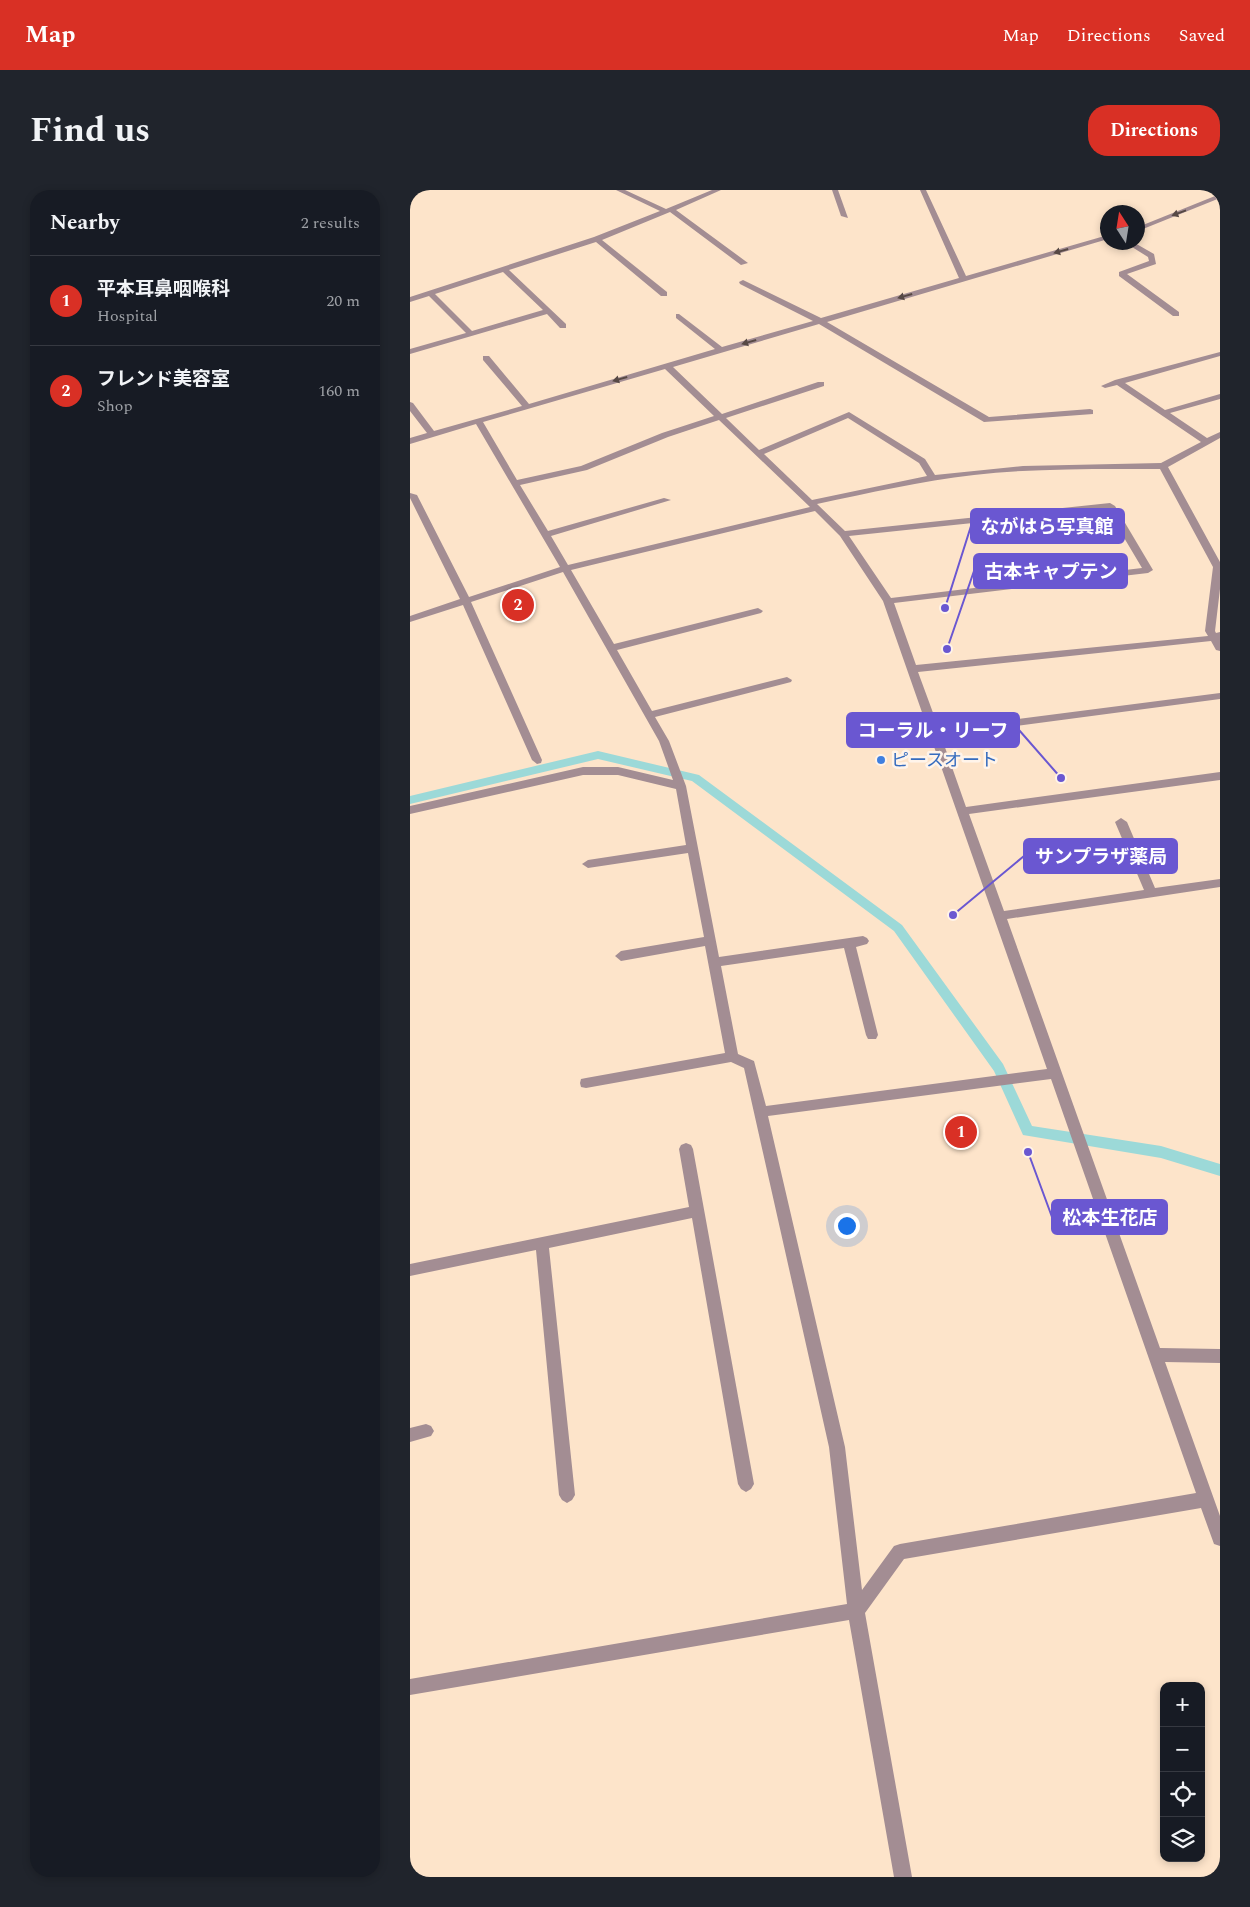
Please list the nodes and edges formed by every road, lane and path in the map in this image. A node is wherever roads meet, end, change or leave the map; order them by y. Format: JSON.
{"nodes":[{"id":1,"x":618,"y":190,"type":"edge"},
{"id":2,"x":718,"y":190,"type":"edge"},
{"id":3,"x":835,"y":190,"type":"edge"},
{"id":4,"x":923,"y":190,"type":"edge"},
{"id":5,"x":1220,"y":196,"type":"edge"},
{"id":6,"x":667,"y":210,"type":"junction"},
{"id":7,"x":845,"y":216,"type":"dead end"},
{"id":8,"x":1145,"y":226,"type":"edge"},
{"id":9,"x":597,"y":239,"type":"junction"},
{"id":10,"x":1100,"y":239,"type":"edge"},
{"id":11,"x":1141,"y":250,"type":"edge"},
{"id":12,"x":744,"y":263,"type":"dead end"},
{"id":13,"x":504,"y":269,"type":"junction"},
{"id":14,"x":964,"y":279,"type":"junction"},
{"id":15,"x":744,"y":282,"type":"dead end"},
{"id":16,"x":430,"y":293,"type":"junction"},
{"id":17,"x":664,"y":294,"type":"dead end"},
{"id":18,"x":410,"y":300,"type":"edge"},
{"id":19,"x":548,"y":311,"type":"junction"},
{"id":20,"x":1176,"y":314,"type":"dead end"},
{"id":21,"x":679,"y":316,"type":"dead end"},
{"id":22,"x":820,"y":321,"type":"junction"},
{"id":23,"x":563,"y":326,"type":"dead end"},
{"id":24,"x":471,"y":334,"type":"junction"},
{"id":25,"x":720,"y":350,"type":"junction"},
{"id":26,"x":410,"y":352,"type":"edge"},
{"id":27,"x":1220,"y":354,"type":"edge"},
{"id":28,"x":486,"y":358,"type":"dead end"},
{"id":29,"x":667,"y":366,"type":"junction"},
{"id":30,"x":1118,"y":382,"type":"junction"},
{"id":31,"x":821,"y":384,"type":"dead end"},
{"id":32,"x":1106,"y":386,"type":"dead end"},
{"id":33,"x":1220,"y":396,"type":"edge"},
{"id":34,"x":410,"y":405,"type":"edge"},
{"id":35,"x":527,"y":407,"type":"junction"},
{"id":36,"x":1090,"y":412,"type":"dead end"},
{"id":37,"x":1163,"y":413,"type":"junction"},
{"id":38,"x":720,"y":416,"type":"junction"},
{"id":39,"x":478,"y":421,"type":"junction"},
{"id":40,"x":432,"y":435,"type":"junction"},
{"id":41,"x":1220,"y":435,"type":"edge"},
{"id":42,"x":410,"y":441,"type":"edge"},
{"id":43,"x":1207,"y":442,"type":"junction"},
{"id":44,"x":759,"y":453,"type":"junction"},
{"id":45,"x":1164,"y":466,"type":"junction"},
{"id":46,"x":933,"y":479,"type":"junction"},
{"id":47,"x":515,"y":483,"type":"junction"},
{"id":48,"x":414,"y":495,"type":"dead end"},
{"id":49,"x":667,"y":500,"type":"dead end"},
{"id":50,"x":814,"y":505,"type":"junction"},
{"id":51,"x":842,"y":534,"type":"junction"},
{"id":52,"x":546,"y":535,"type":"junction"},
{"id":53,"x":565,"y":568,"type":"junction"},
{"id":54,"x":466,"y":601,"type":"junction"},
{"id":55,"x":888,"y":601,"type":"junction"},
{"id":56,"x":758,"y":611,"type":"dead end"},
{"id":57,"x":410,"y":619,"type":"edge"},
{"id":58,"x":1217,"y":636,"type":"edge"},
{"id":59,"x":611,"y":648,"type":"junction"},
{"id":60,"x":1220,"y":648,"type":"edge"},
{"id":61,"x":913,"y":669,"type":"junction"},
{"id":62,"x":787,"y":680,"type":"dead end"},
{"id":63,"x":1220,"y":696,"type":"edge"},
{"id":64,"x":650,"y":715,"type":"junction"},
{"id":65,"x":935,"y":733,"type":"junction"},
{"id":66,"x":536,"y":760,"type":"dead end"},
{"id":67,"x":1220,"y":776,"type":"edge"},
{"id":68,"x":680,"y":782,"type":"junction"},
{"id":69,"x":410,"y":810,"type":"edge"},
{"id":70,"x":963,"y":811,"type":"junction"},
{"id":71,"x":1120,"y":822,"type":"dead end"},
{"id":72,"x":692,"y":848,"type":"junction"},
{"id":73,"x":588,"y":864,"type":"dead end"},
{"id":74,"x":1220,"y":883,"type":"edge"},
{"id":75,"x":1151,"y":893,"type":"junction"},
{"id":76,"x":1000,"y":916,"type":"junction"},
{"id":77,"x":709,"y":941,"type":"junction"},
{"id":78,"x":863,"y":941,"type":"dead end"},
{"id":79,"x":849,"y":943,"type":"junction"},
{"id":80,"x":621,"y":956,"type":"dead end"},
{"id":81,"x":713,"y":962,"type":"junction"},
{"id":82,"x":872,"y":1035,"type":"dead end"},
{"id":83,"x":732,"y":1057,"type":"junction"},
{"id":84,"x":1056,"y":1073,"type":"junction"},
{"id":85,"x":586,"y":1083,"type":"dead end"},
{"id":86,"x":760,"y":1112,"type":"junction"},
{"id":87,"x":686,"y":1149,"type":"dead end"},
{"id":88,"x":697,"y":1211,"type":"junction"},
{"id":89,"x":542,"y":1244,"type":"junction"},
{"id":90,"x":410,"y":1270,"type":"edge"},
{"id":91,"x":1155,"y":1355,"type":"junction"},
{"id":92,"x":1220,"y":1356,"type":"edge"},
{"id":93,"x":426,"y":1430,"type":"dead end"},
{"id":94,"x":410,"y":1435,"type":"edge"},
{"id":95,"x":746,"y":1484,"type":"dead end"},
{"id":96,"x":567,"y":1495,"type":"dead end"},
{"id":97,"x":1206,"y":1499,"type":"junction"},
{"id":98,"x":1220,"y":1538,"type":"edge"},
{"id":99,"x":856,"y":1611,"type":"junction"},
{"id":100,"x":410,"y":1687,"type":"edge"},
{"id":101,"x":903,"y":1877,"type":"edge"}],
"edges":[{"from":1,"to":6,"type":"street"},
{"from":2,"to":6,"type":"street"},
{"from":3,"to":7,"type":"street"},
{"from":4,"to":14,"type":"street"},
{"from":5,"to":8,"type":"street","one_way":true},
{"from":6,"to":9,"type":"street"},
{"from":6,"to":12,"type":"street"},
{"from":9,"to":13,"type":"street"},
{"from":9,"to":17,"type":"street"},
{"from":10,"to":14,"type":"street","one_way":true},
{"from":11,"to":20,"type":"street"},
{"from":13,"to":16,"type":"street"},
{"from":13,"to":19,"type":"street"},
{"from":14,"to":22,"type":"street","one_way":true},
{"from":15,"to":22,"type":"street"},
{"from":16,"to":18,"type":"street"},
{"from":16,"to":24,"type":"street"},
{"from":19,"to":23,"type":"street"},
{"from":19,"to":24,"type":"street"},
{"from":21,"to":25,"type":"street"},
{"from":22,"to":25,"type":"street","one_way":true},
{"from":22,"to":36,"type":"street"},
{"from":24,"to":26,"type":"street"},
{"from":25,"to":29,"type":"street"},
{"from":27,"to":30,"type":"street"},
{"from":28,"to":35,"type":"street"},
{"from":29,"to":35,"type":"street","one_way":true},
{"from":29,"to":38,"type":"street"},
{"from":30,"to":32,"type":"street"},
{"from":30,"to":37,"type":"street"},
{"from":31,"to":38,"type":"street"},
{"from":33,"to":37,"type":"street"},
{"from":34,"to":40,"type":"street"},
{"from":35,"to":39,"type":"street"},
{"from":37,"to":43,"type":"street"},
{"from":38,"to":44,"type":"street"},
{"from":38,"to":47,"type":"street"},
{"from":39,"to":40,"type":"street"},
{"from":39,"to":47,"type":"street"},
{"from":40,"to":42,"type":"street"},
{"from":41,"to":43,"type":"street"},
{"from":43,"to":45,"type":"street"},
{"from":44,"to":46,"type":"street"},
{"from":44,"to":50,"type":"street"},
{"from":45,"to":46,"type":"street"},
{"from":45,"to":58,"type":"street"},
{"from":46,"to":50,"type":"street"},
{"from":47,"to":52,"type":"street"},
{"from":48,"to":54,"type":"street"},
{"from":49,"to":52,"type":"street"},
{"from":50,"to":51,"type":"street"},
{"from":50,"to":53,"type":"street"},
{"from":51,"to":55,"type":"street"},
{"from":51,"to":55,"type":"street"},
{"from":52,"to":53,"type":"street"},
{"from":53,"to":54,"type":"street"},
{"from":53,"to":59,"type":"street"},
{"from":54,"to":57,"type":"street"},
{"from":54,"to":66,"type":"street"},
{"from":55,"to":61,"type":"street"},
{"from":56,"to":59,"type":"street"},
{"from":58,"to":60,"type":"street"},
{"from":58,"to":61,"type":"street"},
{"from":59,"to":64,"type":"street"},
{"from":61,"to":65,"type":"street"},
{"from":62,"to":64,"type":"street"},
{"from":63,"to":65,"type":"street"},
{"from":64,"to":68,"type":"street"},
{"from":65,"to":70,"type":"street"},
{"from":67,"to":70,"type":"street"},
{"from":68,"to":69,"type":"street"},
{"from":68,"to":72,"type":"street"},
{"from":70,"to":76,"type":"street"},
{"from":71,"to":75,"type":"street"},
{"from":72,"to":73,"type":"street"},
{"from":72,"to":77,"type":"street"},
{"from":74,"to":75,"type":"street"},
{"from":75,"to":76,"type":"street"},
{"from":76,"to":84,"type":"street"},
{"from":77,"to":80,"type":"street"},
{"from":77,"to":81,"type":"street"},
{"from":78,"to":79,"type":"street"},
{"from":79,"to":81,"type":"street"},
{"from":79,"to":82,"type":"street"},
{"from":81,"to":83,"type":"street"},
{"from":83,"to":85,"type":"street"},
{"from":83,"to":86,"type":"street"},
{"from":84,"to":86,"type":"street"},
{"from":84,"to":91,"type":"street"},
{"from":86,"to":99,"type":"street"},
{"from":87,"to":88,"type":"street"},
{"from":88,"to":89,"type":"street"},
{"from":88,"to":95,"type":"street"},
{"from":89,"to":90,"type":"street"},
{"from":89,"to":96,"type":"street"},
{"from":91,"to":92,"type":"street"},
{"from":91,"to":97,"type":"street"},
{"from":93,"to":94,"type":"street"},
{"from":97,"to":98,"type":"street"},
{"from":97,"to":99,"type":"street"},
{"from":99,"to":100,"type":"street"},
{"from":99,"to":101,"type":"street"}]}
